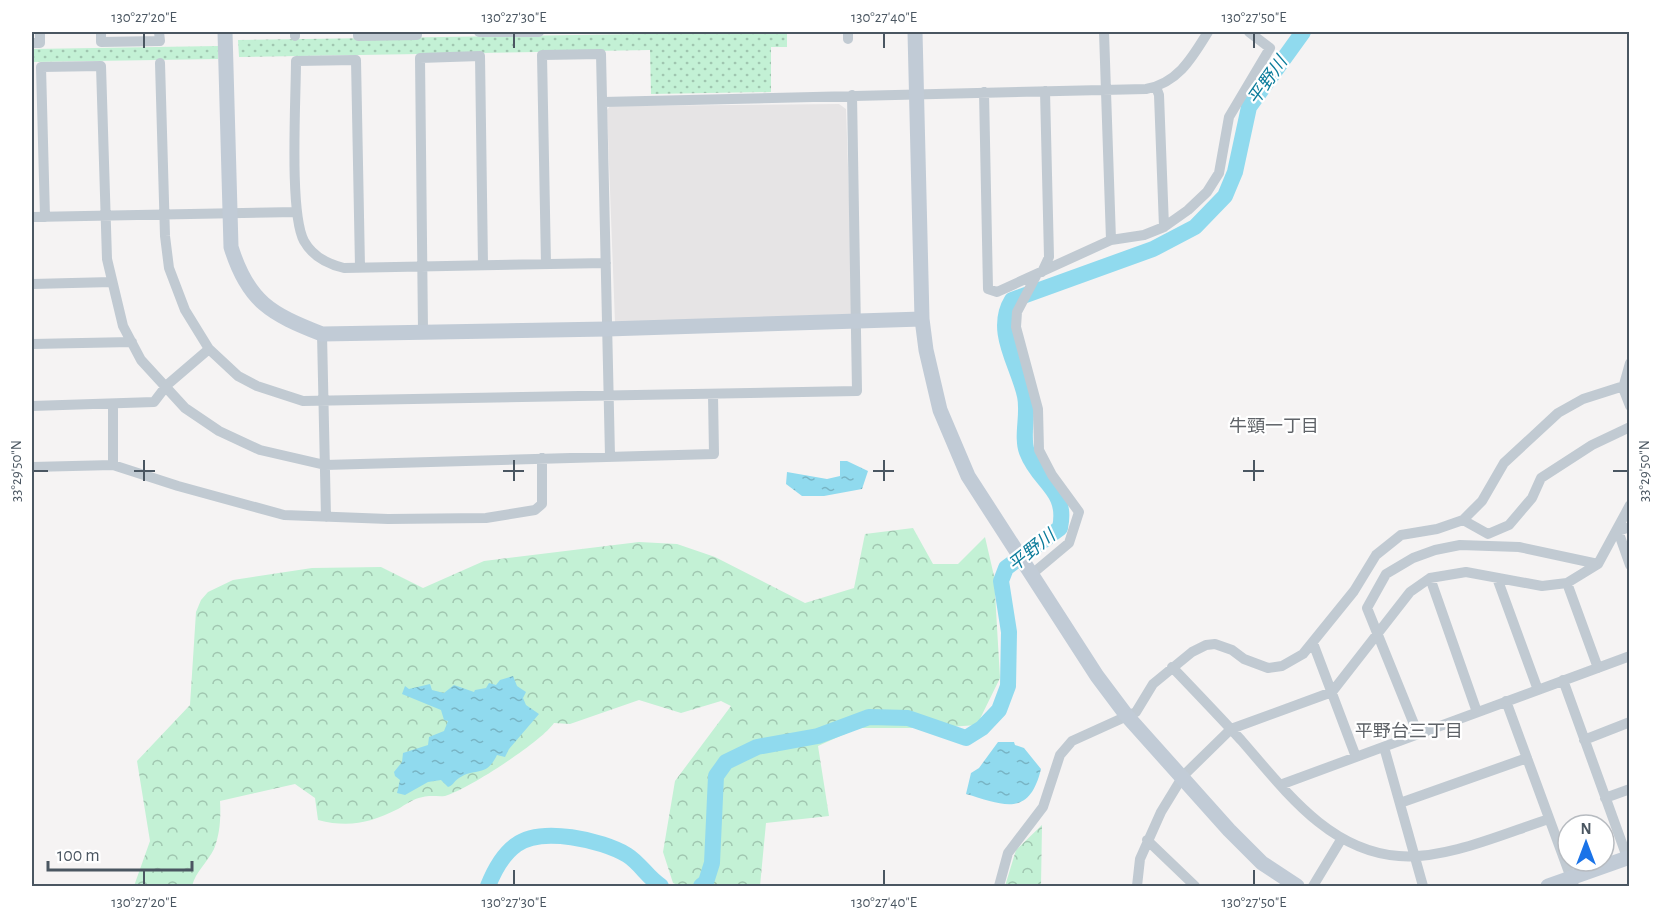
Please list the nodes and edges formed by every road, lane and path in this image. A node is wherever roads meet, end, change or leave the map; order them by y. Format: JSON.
{"nodes":[{"id":1,"x":40,"y":32,"type":"edge"},
{"id":2,"x":101,"y":32,"type":"edge"},
{"id":3,"x":159,"y":32,"type":"edge"},
{"id":4,"x":225,"y":32,"type":"edge"},
{"id":5,"x":358,"y":32,"type":"edge"},
{"id":6,"x":417,"y":32,"type":"edge"},
{"id":7,"x":479,"y":32,"type":"edge"},
{"id":8,"x":540,"y":32,"type":"edge"},
{"id":9,"x":915,"y":32,"type":"edge"},
{"id":10,"x":1104,"y":32,"type":"edge"},
{"id":11,"x":1208,"y":32,"type":"edge"},
{"id":12,"x":1249,"y":32,"type":"edge"},
{"id":13,"x":32,"y":44,"type":"edge"},
{"id":14,"x":160,"y":63,"type":"dead end"},
{"id":15,"x":1156,"y":87,"type":"junction"},
{"id":16,"x":1105,"y":89,"type":"junction"},
{"id":17,"x":1045,"y":91,"type":"junction"},
{"id":18,"x":984,"y":92,"type":"junction"},
{"id":19,"x":917,"y":93,"type":"junction"},
{"id":20,"x":852,"y":95,"type":"junction"},
{"id":21,"x":603,"y":102,"type":"junction"},
{"id":22,"x":297,"y":212,"type":"junction"},
{"id":23,"x":230,"y":213,"type":"junction"},
{"id":24,"x":165,"y":214,"type":"junction"},
{"id":25,"x":105,"y":216,"type":"junction"},
{"id":26,"x":32,"y":217,"type":"edge"},
{"id":27,"x":45,"y":217,"type":"junction"},
{"id":28,"x":1164,"y":227,"type":"junction"},
{"id":29,"x":1111,"y":240,"type":"junction"},
{"id":30,"x":606,"y":263,"type":"junction"},
{"id":31,"x":546,"y":264,"type":"junction"},
{"id":32,"x":483,"y":265,"type":"junction"},
{"id":33,"x":423,"y":266,"type":"junction"},
{"id":34,"x":360,"y":267,"type":"junction"},
{"id":35,"x":1039,"y":274,"type":"junction"},
{"id":36,"x":111,"y":282,"type":"junction"},
{"id":37,"x":32,"y":284,"type":"edge"},
{"id":38,"x":922,"y":319,"type":"junction"},
{"id":39,"x":856,"y":322,"type":"junction"},
{"id":40,"x":607,"y":329,"type":"junction"},
{"id":41,"x":423,"y":331,"type":"junction"},
{"id":42,"x":322,"y":334,"type":"junction"},
{"id":43,"x":132,"y":342,"type":"junction"},
{"id":44,"x":32,"y":344,"type":"edge"},
{"id":45,"x":209,"y":349,"type":"junction"},
{"id":46,"x":1629,"y":363,"type":"edge"},
{"id":47,"x":166,"y":385,"type":"junction"},
{"id":48,"x":1626,"y":386,"type":"edge"},
{"id":49,"x":713,"y":395,"type":"junction"},
{"id":50,"x":609,"y":397,"type":"junction"},
{"id":51,"x":323,"y":402,"type":"junction"},
{"id":52,"x":113,"y":404,"type":"junction"},
{"id":53,"x":32,"y":406,"type":"edge"},
{"id":54,"x":1629,"y":406,"type":"edge"},
{"id":55,"x":1629,"y":427,"type":"edge"},
{"id":56,"x":610,"y":456,"type":"junction"},
{"id":57,"x":542,"y":458,"type":"junction"},
{"id":58,"x":113,"y":465,"type":"junction"},
{"id":59,"x":325,"y":465,"type":"junction"},
{"id":60,"x":32,"y":467,"type":"edge"},
{"id":61,"x":1629,"y":505,"type":"edge"},
{"id":62,"x":326,"y":517,"type":"junction"},
{"id":63,"x":1462,"y":520,"type":"junction"},
{"id":64,"x":1629,"y":527,"type":"edge"},
{"id":65,"x":1618,"y":531,"type":"junction"},
{"id":66,"x":1598,"y":564,"type":"junction"},
{"id":67,"x":1629,"y":565,"type":"edge"},
{"id":68,"x":1032,"y":574,"type":"junction"},
{"id":69,"x":1430,"y":578,"type":"junction"},
{"id":70,"x":1497,"y":578,"type":"junction"},
{"id":71,"x":1567,"y":584,"type":"junction"},
{"id":72,"x":1379,"y":633,"type":"junction"},
{"id":73,"x":1313,"y":643,"type":"junction"},
{"id":74,"x":1629,"y":656,"type":"edge"},
{"id":75,"x":1172,"y":667,"type":"junction"},
{"id":76,"x":1598,"y":668,"type":"junction"},
{"id":77,"x":1563,"y":680,"type":"junction"},
{"id":78,"x":1538,"y":690,"type":"junction"},
{"id":79,"x":1332,"y":692,"type":"junction"},
{"id":80,"x":1506,"y":701,"type":"junction"},
{"id":81,"x":1477,"y":712,"type":"junction"},
{"id":82,"x":1127,"y":716,"type":"junction"},
{"id":83,"x":1629,"y":722,"type":"edge"},
{"id":84,"x":1231,"y":729,"type":"junction"},
{"id":85,"x":1418,"y":734,"type":"junction"},
{"id":86,"x":1584,"y":740,"type":"junction"},
{"id":87,"x":1384,"y":747,"type":"junction"},
{"id":88,"x":1356,"y":757,"type":"junction"},
{"id":89,"x":1527,"y":758,"type":"junction"},
{"id":90,"x":1183,"y":776,"type":"junction"},
{"id":91,"x":1280,"y":784,"type":"junction"},
{"id":92,"x":1629,"y":789,"type":"edge"},
{"id":93,"x":1605,"y":798,"type":"junction"},
{"id":94,"x":1400,"y":803,"type":"junction"},
{"id":95,"x":1549,"y":819,"type":"junction"},
{"id":96,"x":1342,"y":838,"type":"junction"},
{"id":97,"x":1147,"y":840,"type":"junction"},
{"id":98,"x":1415,"y":856,"type":"junction"},
{"id":99,"x":1628,"y":857,"type":"edge"},
{"id":100,"x":1573,"y":882,"type":"edge"},
{"id":101,"x":999,"y":886,"type":"edge"},
{"id":102,"x":1137,"y":886,"type":"edge"},
{"id":103,"x":1195,"y":886,"type":"edge"},
{"id":104,"x":1297,"y":886,"type":"edge"},
{"id":105,"x":1312,"y":886,"type":"edge"},
{"id":106,"x":1423,"y":886,"type":"edge"},
{"id":107,"x":1548,"y":886,"type":"edge"}],
"edges":[{"from":1,"to":13,"type":"street"},
{"from":2,"to":3,"type":"street"},
{"from":4,"to":23,"type":"street"},
{"from":5,"to":6,"type":"street"},
{"from":7,"to":8,"type":"street"},
{"from":9,"to":19,"type":"street"},
{"from":10,"to":16,"type":"street"},
{"from":11,"to":15,"type":"street"},
{"from":12,"to":28,"type":"street"},
{"from":14,"to":24,"type":"street"},
{"from":15,"to":16,"type":"street"},
{"from":15,"to":28,"type":"street"},
{"from":16,"to":17,"type":"street"},
{"from":16,"to":29,"type":"street"},
{"from":17,"to":18,"type":"street"},
{"from":17,"to":35,"type":"street"},
{"from":18,"to":19,"type":"street"},
{"from":18,"to":35,"type":"street"},
{"from":19,"to":20,"type":"street"},
{"from":19,"to":38,"type":"street"},
{"from":20,"to":21,"type":"street"},
{"from":20,"to":39,"type":"street"},
{"from":21,"to":30,"type":"street"},
{"from":21,"to":31,"type":"street"},
{"from":22,"to":23,"type":"street"},
{"from":22,"to":34,"type":"street"},
{"from":22,"to":34,"type":"street"},
{"from":23,"to":24,"type":"street"},
{"from":23,"to":42,"type":"street"},
{"from":24,"to":25,"type":"street"},
{"from":24,"to":45,"type":"street"},
{"from":25,"to":27,"type":"street"},
{"from":25,"to":27,"type":"street"},
{"from":25,"to":36,"type":"street"},
{"from":26,"to":27,"type":"street"},
{"from":28,"to":29,"type":"street"},
{"from":29,"to":35,"type":"street"},
{"from":30,"to":31,"type":"street"},
{"from":30,"to":40,"type":"street"},
{"from":31,"to":32,"type":"street"},
{"from":32,"to":33,"type":"street"},
{"from":32,"to":33,"type":"street"},
{"from":33,"to":34,"type":"street"},
{"from":33,"to":41,"type":"street"},
{"from":35,"to":68,"type":"street"},
{"from":36,"to":37,"type":"street"},
{"from":36,"to":43,"type":"street"},
{"from":38,"to":39,"type":"street"},
{"from":38,"to":68,"type":"street"},
{"from":39,"to":40,"type":"street"},
{"from":39,"to":49,"type":"street"},
{"from":40,"to":41,"type":"street"},
{"from":40,"to":50,"type":"street"},
{"from":41,"to":42,"type":"street"},
{"from":42,"to":51,"type":"street"},
{"from":43,"to":44,"type":"street"},
{"from":43,"to":47,"type":"street"},
{"from":45,"to":47,"type":"street"},
{"from":45,"to":51,"type":"street"},
{"from":46,"to":48,"type":"street"},
{"from":47,"to":52,"type":"street"},
{"from":47,"to":59,"type":"street"},
{"from":48,"to":54,"type":"street"},
{"from":48,"to":63,"type":"street"},
{"from":49,"to":50,"type":"street"},
{"from":49,"to":56,"type":"street"},
{"from":50,"to":51,"type":"street"},
{"from":50,"to":56,"type":"street"},
{"from":51,"to":59,"type":"street"},
{"from":52,"to":53,"type":"street"},
{"from":52,"to":58,"type":"street"},
{"from":55,"to":63,"type":"street"},
{"from":56,"to":57,"type":"street"},
{"from":57,"to":59,"type":"street"},
{"from":57,"to":62,"type":"street"},
{"from":58,"to":60,"type":"street"},
{"from":58,"to":62,"type":"street"},
{"from":59,"to":62,"type":"street"},
{"from":61,"to":65,"type":"street"},
{"from":63,"to":73,"type":"street"},
{"from":64,"to":65,"type":"street"},
{"from":65,"to":66,"type":"street"},
{"from":65,"to":67,"type":"street"},
{"from":66,"to":71,"type":"street"},
{"from":66,"to":72,"type":"street"},
{"from":68,"to":82,"type":"street"},
{"from":69,"to":70,"type":"street"},
{"from":69,"to":72,"type":"street"},
{"from":69,"to":81,"type":"street"},
{"from":70,"to":71,"type":"street"},
{"from":70,"to":78,"type":"street"},
{"from":71,"to":76,"type":"street"},
{"from":72,"to":79,"type":"street"},
{"from":72,"to":85,"type":"street"},
{"from":73,"to":75,"type":"street"},
{"from":73,"to":79,"type":"street"},
{"from":74,"to":76,"type":"street"},
{"from":75,"to":82,"type":"street"},
{"from":75,"to":84,"type":"street"},
{"from":76,"to":77,"type":"street"},
{"from":77,"to":78,"type":"street"},
{"from":77,"to":86,"type":"street"},
{"from":78,"to":80,"type":"street"},
{"from":79,"to":84,"type":"street"},
{"from":79,"to":88,"type":"street"},
{"from":80,"to":81,"type":"street"},
{"from":80,"to":89,"type":"street"},
{"from":81,"to":85,"type":"street"},
{"from":82,"to":90,"type":"street"},
{"from":82,"to":101,"type":"street"},
{"from":83,"to":86,"type":"street"},
{"from":84,"to":90,"type":"street"},
{"from":84,"to":91,"type":"street"},
{"from":85,"to":87,"type":"street"},
{"from":86,"to":93,"type":"street"},
{"from":87,"to":88,"type":"street"},
{"from":87,"to":94,"type":"street"},
{"from":88,"to":91,"type":"street"},
{"from":89,"to":94,"type":"street"},
{"from":89,"to":95,"type":"street"},
{"from":90,"to":97,"type":"street"},
{"from":90,"to":104,"type":"street"},
{"from":91,"to":96,"type":"street"},
{"from":92,"to":93,"type":"street"},
{"from":93,"to":99,"type":"street"},
{"from":94,"to":98,"type":"street"},
{"from":95,"to":98,"type":"street"},
{"from":95,"to":100,"type":"street"},
{"from":96,"to":98,"type":"street"},
{"from":96,"to":105,"type":"street"},
{"from":97,"to":102,"type":"street"},
{"from":97,"to":103,"type":"street"},
{"from":98,"to":106,"type":"street"},
{"from":99,"to":100,"type":"street"},
{"from":100,"to":107,"type":"street"}]}
